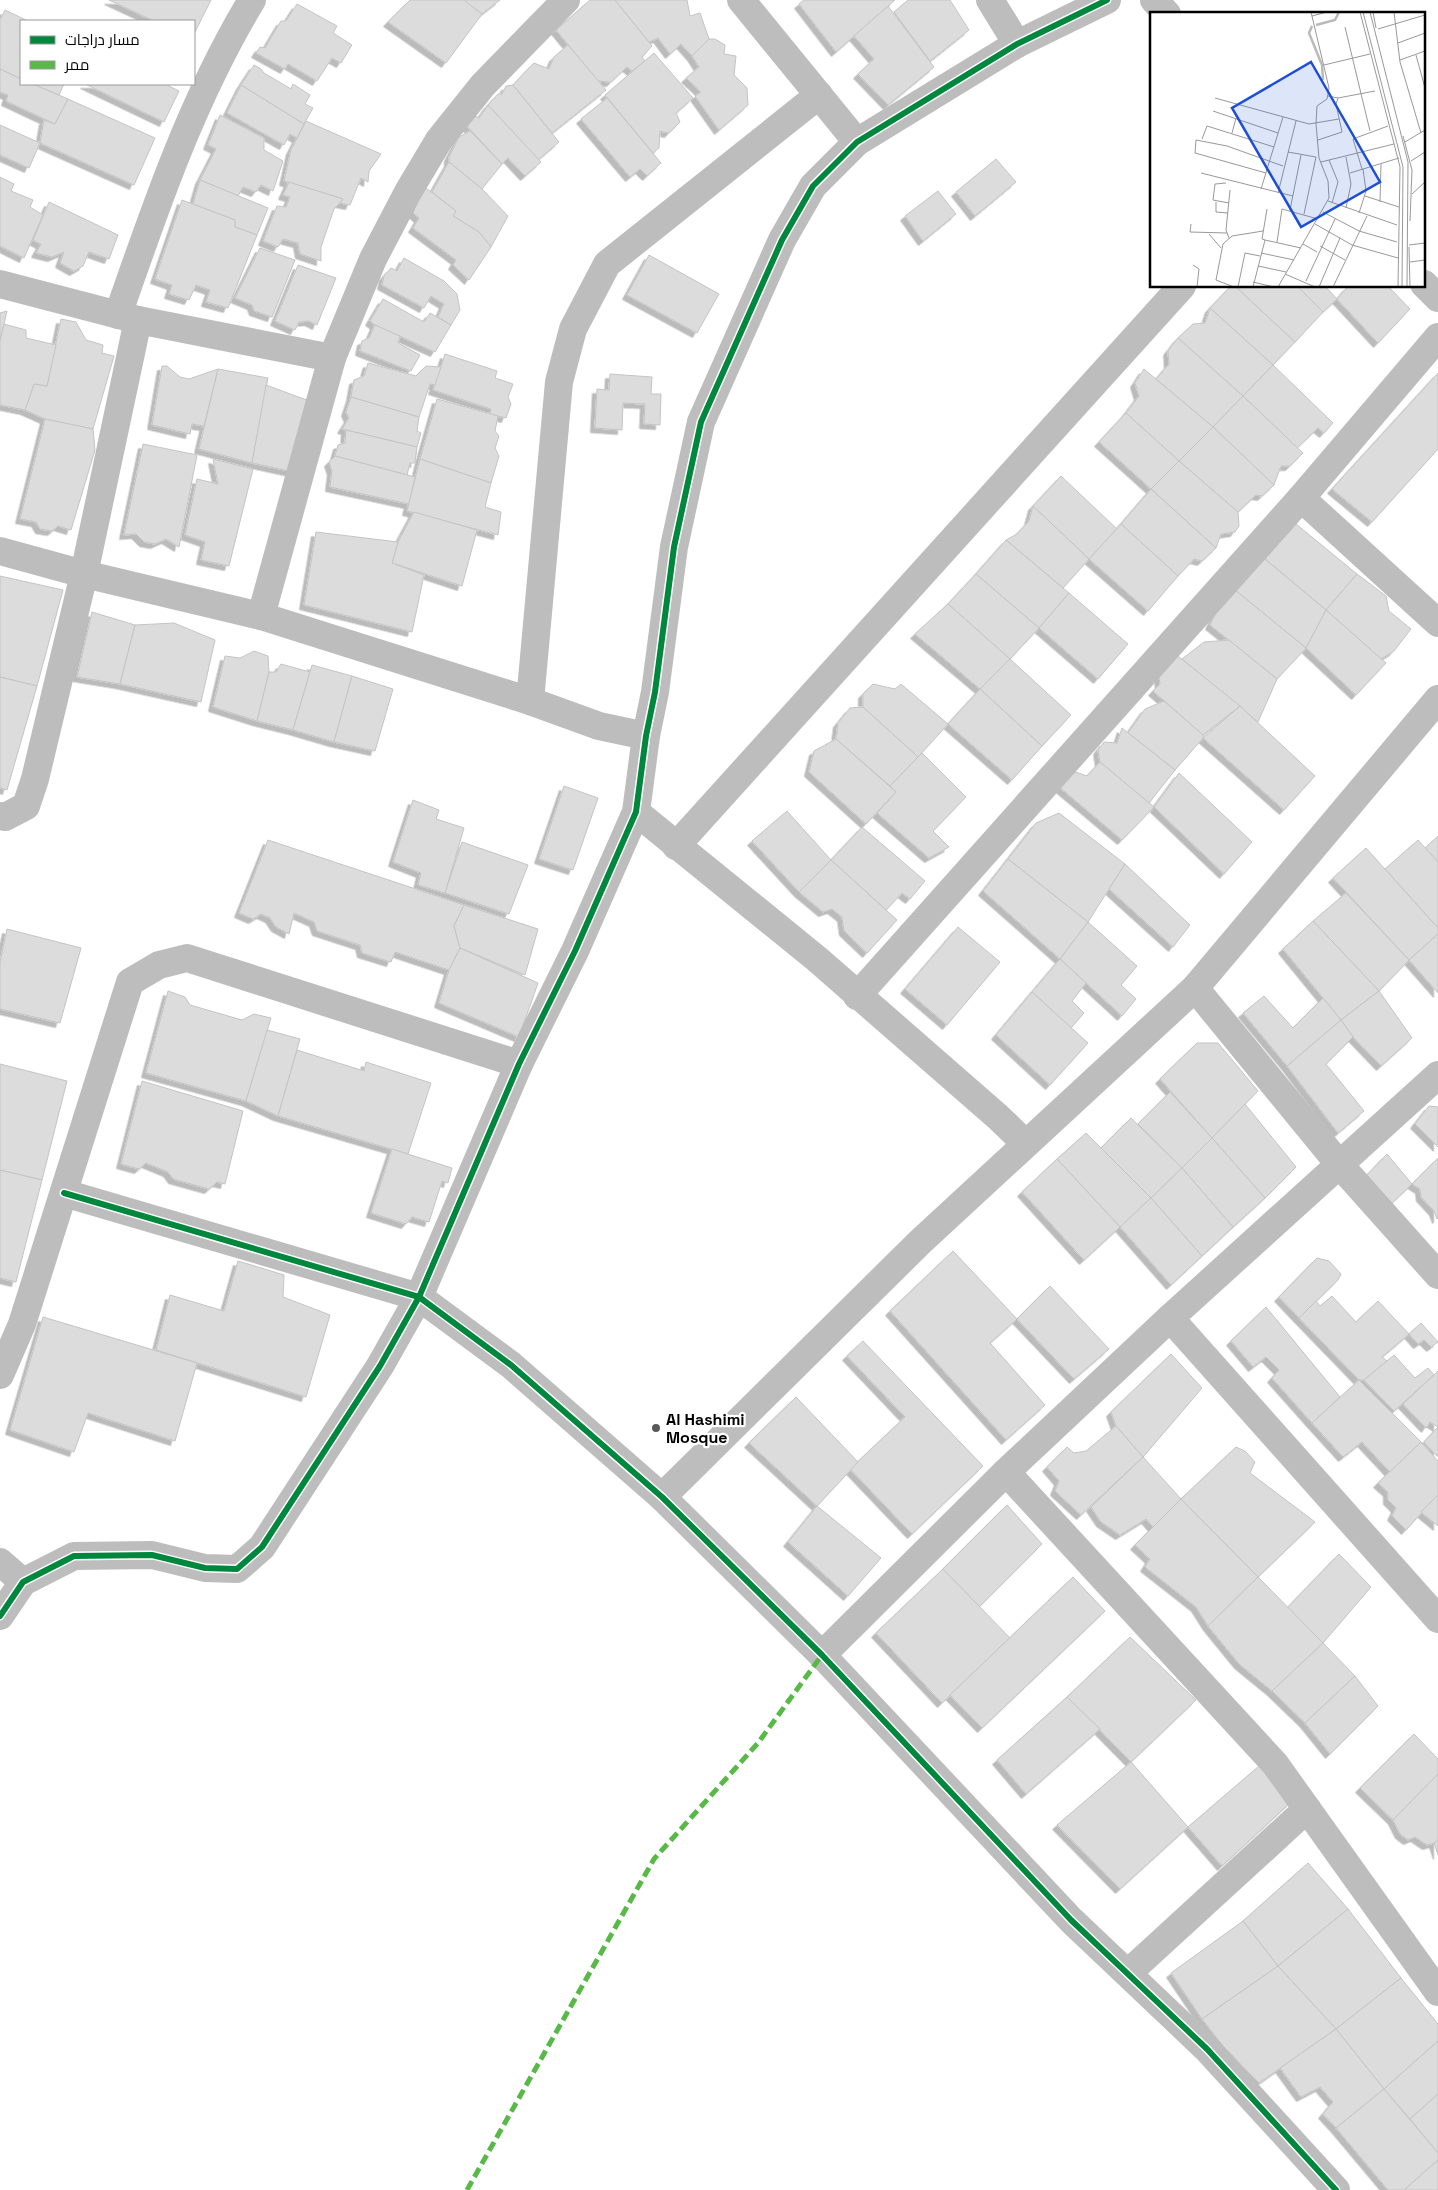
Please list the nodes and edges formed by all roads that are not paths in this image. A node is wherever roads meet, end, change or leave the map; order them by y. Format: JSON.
{"nodes":[{"id":1,"x":252,"y":0,"type":"edge"},
{"id":2,"x":566,"y":0,"type":"edge"},
{"id":3,"x":742,"y":0,"type":"edge"},
{"id":4,"x":990,"y":0,"type":"edge"},
{"id":5,"x":1107,"y":0,"type":"edge"},
{"id":6,"x":1154,"y":0,"type":"edge"},
{"id":7,"x":1165,"y":12,"type":"edge"},
{"id":8,"x":1017,"y":44,"type":"junction"},
{"id":9,"x":819,"y":95,"type":"junction"},
{"id":10,"x":857,"y":142,"type":"junction"},
{"id":11,"x":0,"y":284,"type":"edge"},
{"id":12,"x":1426,"y":286,"type":"edge"},
{"id":13,"x":1180,"y":288,"type":"edge"},
{"id":14,"x":1438,"y":298,"type":"edge"},
{"id":15,"x":128,"y":318,"type":"junction"},
{"id":16,"x":1438,"y":337,"type":"edge"},
{"id":17,"x":332,"y":358,"type":"junction"},
{"id":18,"x":1300,"y":498,"type":"junction"},
{"id":19,"x":0,"y":551,"type":"edge"},
{"id":20,"x":84,"y":574,"type":"junction"},
{"id":21,"x":261,"y":616,"type":"junction"},
{"id":22,"x":1438,"y":623,"type":"edge"},
{"id":23,"x":1438,"y":699,"type":"edge"},
{"id":24,"x":530,"y":701,"type":"junction"},
{"id":25,"x":646,"y":736,"type":"junction"},
{"id":26,"x":636,"y":812,"type":"junction"},
{"id":27,"x":0,"y":816,"type":"edge"},
{"id":28,"x":676,"y":846,"type":"junction"},
{"id":29,"x":1195,"y":988,"type":"junction"},
{"id":30,"x":857,"y":996,"type":"junction"},
{"id":31,"x":518,"y":1064,"type":"junction"},
{"id":32,"x":1438,"y":1075,"type":"edge"},
{"id":33,"x":1025,"y":1143,"type":"junction"},
{"id":34,"x":1338,"y":1164,"type":"junction"},
{"id":35,"x":64,"y":1193,"type":"junction"},
{"id":36,"x":1438,"y":1275,"type":"edge"},
{"id":37,"x":419,"y":1297,"type":"junction"},
{"id":38,"x":1170,"y":1318,"type":"junction"},
{"id":39,"x":0,"y":1375,"type":"edge"},
{"id":40,"x":1006,"y":1472,"type":"junction"},
{"id":41,"x":662,"y":1497,"type":"junction"},
{"id":42,"x":0,"y":1562,"type":"edge"},
{"id":43,"x":23,"y":1582,"type":"junction"},
{"id":44,"x":0,"y":1616,"type":"edge"},
{"id":45,"x":1438,"y":1619,"type":"edge"},
{"id":46,"x":822,"y":1655,"type":"junction"},
{"id":47,"x":1307,"y":1809,"type":"junction"},
{"id":48,"x":1128,"y":1973,"type":"junction"},
{"id":49,"x":1438,"y":1992,"type":"edge"},
{"id":50,"x":1336,"y":2190,"type":"edge"}],
"edges":[{"from":1,"to":15,"type":"street"},
{"from":2,"to":17,"type":"street"},
{"from":3,"to":9,"type":"street"},
{"from":4,"to":8,"type":"street"},
{"from":5,"to":8,"type":"street"},
{"from":6,"to":7,"type":"street"},
{"from":8,"to":10,"type":"street"},
{"from":9,"to":10,"type":"street"},
{"from":9,"to":24,"type":"street"},
{"from":10,"to":25,"type":"street"},
{"from":11,"to":15,"type":"street"},
{"from":12,"to":14,"type":"street"},
{"from":13,"to":28,"type":"street"},
{"from":15,"to":17,"type":"street"},
{"from":15,"to":20,"type":"street"},
{"from":16,"to":18,"type":"street"},
{"from":17,"to":21,"type":"street"},
{"from":18,"to":22,"type":"street"},
{"from":18,"to":30,"type":"street"},
{"from":19,"to":20,"type":"street"},
{"from":20,"to":21,"type":"street"},
{"from":20,"to":27,"type":"street"},
{"from":21,"to":24,"type":"street"},
{"from":23,"to":29,"type":"street"},
{"from":24,"to":25,"type":"street"},
{"from":25,"to":26,"type":"street"},
{"from":26,"to":28,"type":"street"},
{"from":26,"to":31,"type":"street"},
{"from":28,"to":30,"type":"street"},
{"from":29,"to":33,"type":"street"},
{"from":29,"to":34,"type":"street"},
{"from":30,"to":33,"type":"street"},
{"from":31,"to":35,"type":"street"},
{"from":31,"to":37,"type":"street"},
{"from":32,"to":34,"type":"street"},
{"from":33,"to":41,"type":"street"},
{"from":34,"to":36,"type":"street"},
{"from":34,"to":38,"type":"street"},
{"from":35,"to":37,"type":"street"},
{"from":35,"to":39,"type":"street"},
{"from":37,"to":41,"type":"street"},
{"from":37,"to":43,"type":"street"},
{"from":38,"to":40,"type":"street"},
{"from":38,"to":45,"type":"street"},
{"from":40,"to":46,"type":"street"},
{"from":40,"to":47,"type":"street"},
{"from":41,"to":46,"type":"street"},
{"from":42,"to":43,"type":"street"},
{"from":43,"to":44,"type":"street"},
{"from":46,"to":48,"type":"street"},
{"from":47,"to":48,"type":"street"},
{"from":47,"to":49,"type":"street"},
{"from":48,"to":50,"type":"street"}]}
